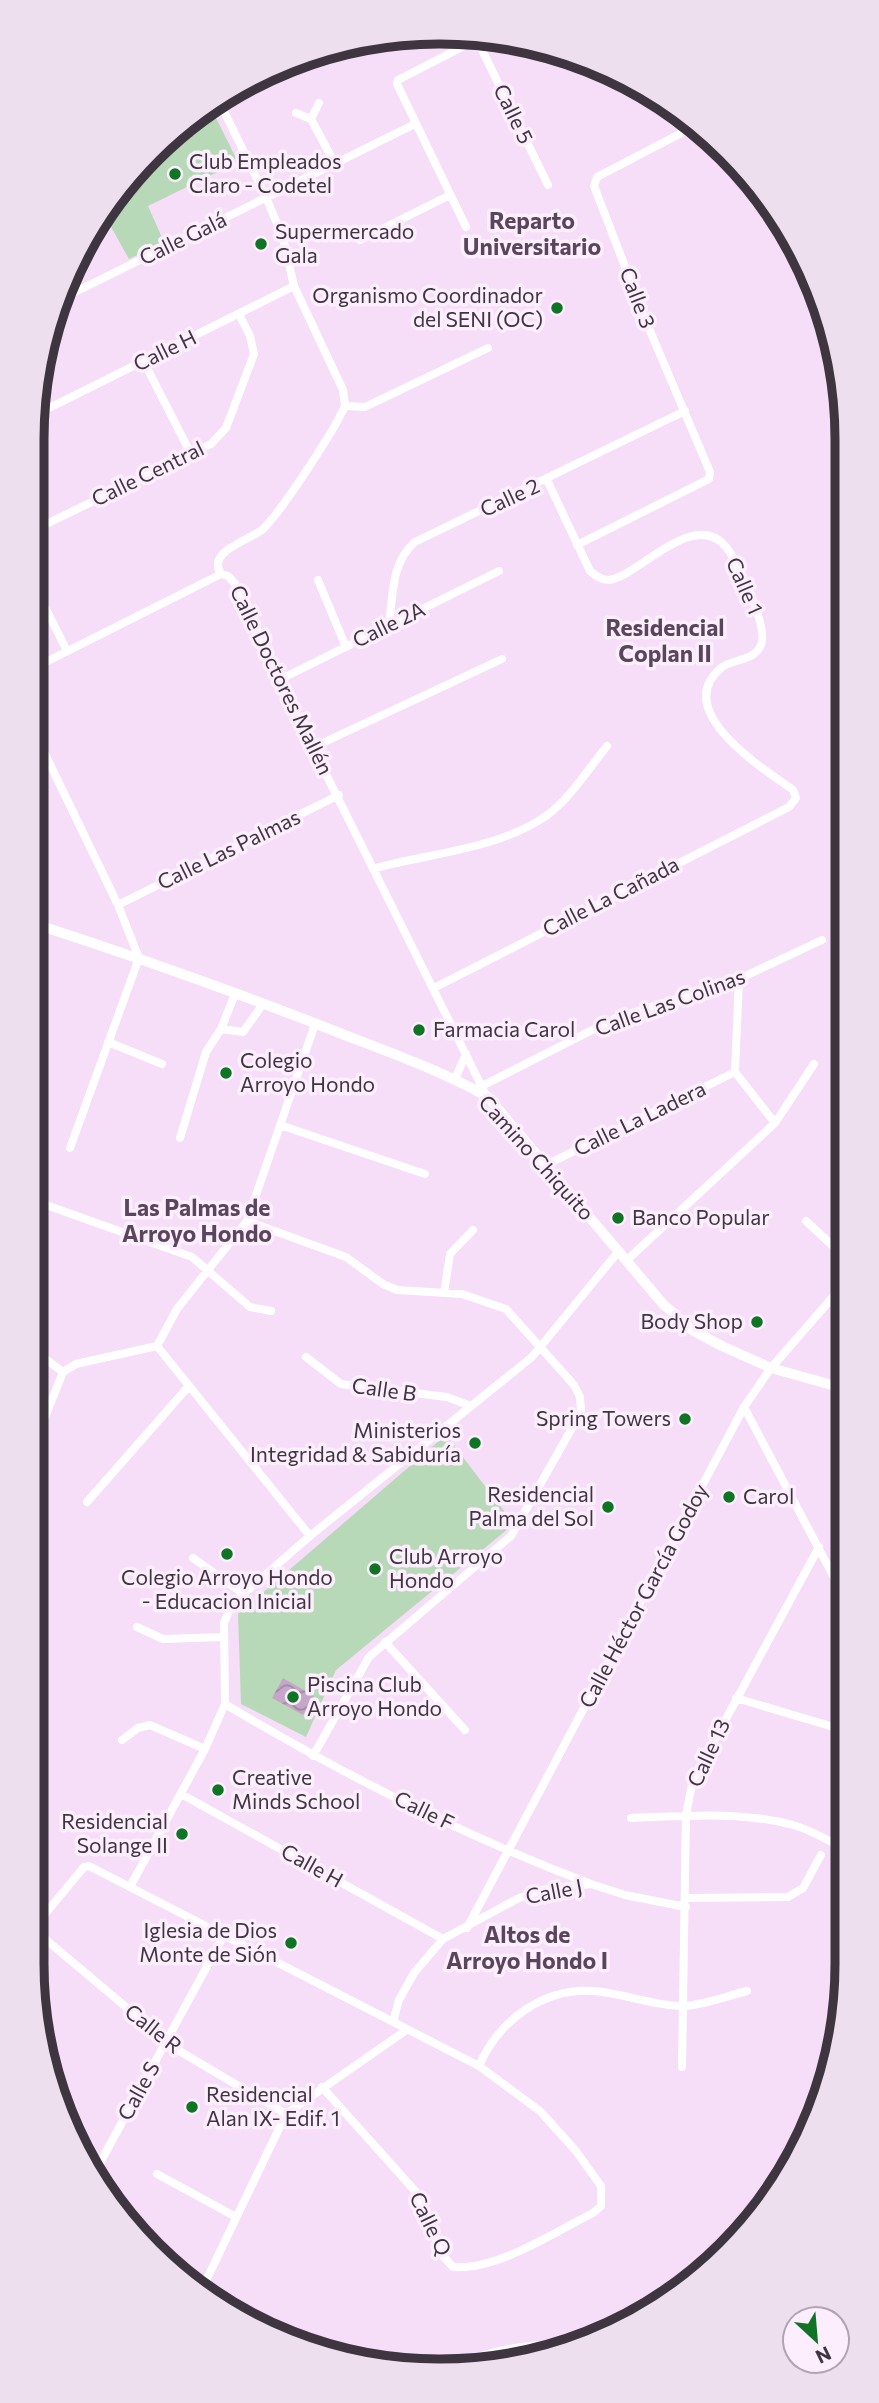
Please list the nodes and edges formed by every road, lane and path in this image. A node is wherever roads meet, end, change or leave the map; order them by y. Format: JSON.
{"nodes":[{"id":1,"x":466,"y":45,"type":"edge"},
{"id":2,"x":478,"y":46,"type":"edge"},
{"id":3,"x":319,"y":103,"type":"dead end"},
{"id":4,"x":223,"y":108,"type":"edge"},
{"id":5,"x":296,"y":113,"type":"dead end"},
{"id":6,"x":311,"y":119,"type":"junction"},
{"id":7,"x":415,"y":124,"type":"junction"},
{"id":8,"x":686,"y":131,"type":"edge"},
{"id":9,"x":335,"y":164,"type":"junction"},
{"id":10,"x":548,"y":185,"type":"dead end"},
{"id":11,"x":450,"y":195,"type":"junction"},
{"id":12,"x":266,"y":197,"type":"junction"},
{"id":13,"x":466,"y":228,"type":"dead end"},
{"id":14,"x":360,"y":240,"type":"dead end"},
{"id":15,"x":294,"y":286,"type":"junction"},
{"id":16,"x":72,"y":294,"type":"edge"},
{"id":17,"x":239,"y":314,"type":"junction"},
{"id":18,"x":488,"y":348,"type":"dead end"},
{"id":19,"x":144,"y":362,"type":"junction"},
{"id":20,"x":345,"y":406,"type":"junction"},
{"id":21,"x":45,"y":410,"type":"edge"},
{"id":22,"x":685,"y":411,"type":"junction"},
{"id":23,"x":191,"y":454,"type":"junction"},
{"id":24,"x":547,"y":480,"type":"junction"},
{"id":25,"x":44,"y":525,"type":"edge"},
{"id":26,"x":577,"y":545,"type":"junction"},
{"id":27,"x":499,"y":571,"type":"dead end"},
{"id":28,"x":221,"y":574,"type":"junction"},
{"id":29,"x":318,"y":580,"type":"dead end"},
{"id":30,"x":45,"y":607,"type":"dead end"},
{"id":31,"x":389,"y":625,"type":"junction"},
{"id":32,"x":346,"y":647,"type":"junction"},
{"id":33,"x":67,"y":651,"type":"junction"},
{"id":34,"x":502,"y":659,"type":"dead end"},
{"id":35,"x":44,"y":663,"type":"edge"},
{"id":36,"x":279,"y":680,"type":"junction"},
{"id":37,"x":607,"y":746,"type":"dead end"},
{"id":38,"x":314,"y":747,"type":"junction"},
{"id":39,"x":44,"y":752,"type":"edge"},
{"id":40,"x":339,"y":796,"type":"junction"},
{"id":41,"x":789,"y":807,"type":"joint"},
{"id":42,"x":376,"y":868,"type":"junction"},
{"id":43,"x":118,"y":905,"type":"junction"},
{"id":44,"x":44,"y":927,"type":"edge"},
{"id":45,"x":822,"y":940,"type":"dead end"},
{"id":46,"x":139,"y":958,"type":"junction"},
{"id":47,"x":739,"y":979,"type":"junction"},
{"id":48,"x":434,"y":988,"type":"junction"},
{"id":49,"x":236,"y":994,"type":"junction"},
{"id":50,"x":263,"y":1004,"type":"junction"},
{"id":51,"x":315,"y":1024,"type":"junction"},
{"id":52,"x":221,"y":1030,"type":"junction"},
{"id":53,"x":108,"y":1042,"type":"junction"},
{"id":54,"x":466,"y":1054,"type":"junction"},
{"id":55,"x":162,"y":1064,"type":"dead end"},
{"id":56,"x":814,"y":1064,"type":"dead end"},
{"id":57,"x":735,"y":1072,"type":"junction"},
{"id":58,"x":455,"y":1079,"type":"junction"},
{"id":59,"x":482,"y":1086,"type":"junction"},
{"id":60,"x":488,"y":1097,"type":"junction"},
{"id":61,"x":775,"y":1123,"type":"junction"},
{"id":62,"x":280,"y":1125,"type":"junction"},
{"id":63,"x":180,"y":1138,"type":"dead end"},
{"id":64,"x":70,"y":1148,"type":"dead end"},
{"id":65,"x":546,"y":1165,"type":"junction"},
{"id":66,"x":425,"y":1174,"type":"dead end"},
{"id":67,"x":44,"y":1204,"type":"edge"},
{"id":68,"x":806,"y":1220,"type":"dead end"},
{"id":69,"x":247,"y":1221,"type":"junction"},
{"id":70,"x":473,"y":1230,"type":"dead end"},
{"id":71,"x":835,"y":1248,"type":"edge"},
{"id":72,"x":618,"y":1252,"type":"junction"},
{"id":73,"x":626,"y":1261,"type":"junction"},
{"id":74,"x":207,"y":1270,"type":"junction"},
{"id":75,"x":444,"y":1293,"type":"junction"},
{"id":76,"x":835,"y":1295,"type":"edge"},
{"id":77,"x":271,"y":1311,"type":"dead end"},
{"id":78,"x":157,"y":1346,"type":"junction"},
{"id":79,"x":542,"y":1347,"type":"junction"},
{"id":80,"x":306,"y":1357,"type":"dead end"},
{"id":81,"x":44,"y":1358,"type":"edge"},
{"id":82,"x":771,"y":1368,"type":"junction"},
{"id":83,"x":62,"y":1371,"type":"junction"},
{"id":84,"x":835,"y":1386,"type":"edge"},
{"id":85,"x":188,"y":1387,"type":"junction"},
{"id":86,"x":471,"y":1406,"type":"junction"},
{"id":87,"x":744,"y":1407,"type":"junction"},
{"id":88,"x":44,"y":1413,"type":"edge"},
{"id":89,"x":87,"y":1502,"type":"dead end"},
{"id":90,"x":310,"y":1536,"type":"junction"},
{"id":91,"x":819,"y":1547,"type":"junction"},
{"id":92,"x":193,"y":1558,"type":"dead end"},
{"id":93,"x":835,"y":1578,"type":"edge"},
{"id":94,"x":242,"y":1593,"type":"junction"},
{"id":95,"x":137,"y":1627,"type":"dead end"},
{"id":96,"x":223,"y":1637,"type":"junction"},
{"id":97,"x":385,"y":1642,"type":"junction"},
{"id":98,"x":736,"y":1698,"type":"junction"},
{"id":99,"x":225,"y":1704,"type":"junction"},
{"id":100,"x":835,"y":1727,"type":"edge"},
{"id":101,"x":465,"y":1730,"type":"dead end"},
{"id":102,"x":122,"y":1740,"type":"dead end"},
{"id":103,"x":205,"y":1749,"type":"junction"},
{"id":104,"x":313,"y":1756,"type":"junction"},
{"id":105,"x":181,"y":1794,"type":"junction"},
{"id":106,"x":686,"y":1814,"type":"junction"},
{"id":107,"x":631,"y":1818,"type":"dead end"},
{"id":108,"x":835,"y":1844,"type":"edge"},
{"id":109,"x":508,"y":1853,"type":"junction"},
{"id":110,"x":821,"y":1855,"type":"dead end"},
{"id":111,"x":591,"y":1884,"type":"junction"},
{"id":112,"x":131,"y":1885,"type":"junction"},
{"id":113,"x":685,"y":1902,"type":"junction"},
{"id":114,"x":44,"y":1915,"type":"edge"},
{"id":115,"x":467,"y":1928,"type":"junction"},
{"id":116,"x":223,"y":1937,"type":"junction"},
{"id":117,"x":44,"y":1938,"type":"edge"},
{"id":118,"x":443,"y":1939,"type":"junction"},
{"id":119,"x":747,"y":1991,"type":"dead end"},
{"id":120,"x":685,"y":2006,"type":"junction"},
{"id":121,"x":393,"y":2022,"type":"junction"},
{"id":122,"x":405,"y":2031,"type":"junction"},
{"id":123,"x":167,"y":2042,"type":"junction"},
{"id":124,"x":479,"y":2066,"type":"junction"},
{"id":125,"x":682,"y":2067,"type":"dead end"},
{"id":126,"x":322,"y":2087,"type":"junction"},
{"id":127,"x":286,"y":2113,"type":"junction"},
{"id":128,"x":99,"y":2165,"type":"edge"},
{"id":129,"x":157,"y":2174,"type":"dead end"},
{"id":130,"x":236,"y":2217,"type":"junction"},
{"id":131,"x":205,"y":2282,"type":"edge"},
{"id":132,"x":539,"y":2347,"type":"edge"},
{"id":133,"x":489,"y":2356,"type":"edge"}],
"edges":[{"from":1,"to":7,"type":"street","name":"Calle 5"},
{"from":2,"to":10,"type":"street","name":"Calle 5"},
{"from":3,"to":6,"type":"street"},
{"from":4,"to":12,"type":"street"},
{"from":5,"to":6,"type":"street"},
{"from":6,"to":9,"type":"street"},
{"from":7,"to":9,"type":"street","name":"Calle Galá"},
{"from":7,"to":11,"type":"street"},
{"from":8,"to":22,"type":"street","name":"Calle 3"},
{"from":9,"to":12,"type":"street","name":"Calle Galá"},
{"from":11,"to":13,"type":"street"},
{"from":11,"to":14,"type":"street"},
{"from":12,"to":15,"type":"street"},
{"from":12,"to":16,"type":"street","name":"Calle Galá"},
{"from":15,"to":17,"type":"street","name":"Calle H"},
{"from":15,"to":20,"type":"street"},
{"from":17,"to":19,"type":"street","name":"Calle H"},
{"from":17,"to":23,"type":"street","name":"Calle Central"},
{"from":18,"to":20,"type":"street"},
{"from":19,"to":21,"type":"street","name":"Calle H"},
{"from":19,"to":23,"type":"street"},
{"from":20,"to":28,"type":"street","name":"Calle Doctores Mallén"},
{"from":22,"to":24,"type":"street","name":"Calle 2"},
{"from":22,"to":26,"type":"street","name":"Calle 3"},
{"from":23,"to":25,"type":"street","name":"Calle Central"},
{"from":24,"to":26,"type":"street","name":"Calle 1"},
{"from":24,"to":31,"type":"street","name":"Calle 2"},
{"from":26,"to":41,"type":"street","name":"Calle 1"},
{"from":27,"to":31,"type":"street","name":"Calle 2A"},
{"from":28,"to":33,"type":"street"},
{"from":28,"to":36,"type":"street","name":"Calle Doctores Mallén"},
{"from":29,"to":32,"type":"street"},
{"from":30,"to":33,"type":"street"},
{"from":31,"to":32,"type":"street","name":"Calle 2A"},
{"from":32,"to":36,"type":"street","name":"Calle 2A"},
{"from":33,"to":35,"type":"street"},
{"from":34,"to":38,"type":"street"},
{"from":36,"to":38,"type":"street","name":"Calle Doctores Mallén"},
{"from":37,"to":42,"type":"street"},
{"from":38,"to":40,"type":"street","name":"Calle Doctores Mallén"},
{"from":39,"to":43,"type":"street"},
{"from":40,"to":42,"type":"street","name":"Calle Doctores Mallén"},
{"from":40,"to":43,"type":"street","name":"Calle Las Palmas"},
{"from":41,"to":48,"type":"street","name":"Calle La Cañada"},
{"from":42,"to":48,"type":"street","name":"Calle Doctores Mallén"},
{"from":43,"to":46,"type":"street"},
{"from":44,"to":46,"type":"main road","name":"Camino Chiquito"},
{"from":45,"to":47,"type":"street","name":"Calle Las Colinas"},
{"from":46,"to":49,"type":"main road","name":"Camino Chiquito"},
{"from":46,"to":53,"type":"street"},
{"from":47,"to":57,"type":"street"},
{"from":47,"to":59,"type":"street","name":"Calle Las Colinas"},
{"from":48,"to":54,"type":"street","name":"Calle Doctores Mallén"},
{"from":49,"to":50,"type":"main road","name":"Camino Chiquito"},
{"from":49,"to":52,"type":"street"},
{"from":50,"to":51,"type":"main road","name":"Camino Chiquito"},
{"from":50,"to":52,"type":"street"},
{"from":51,"to":58,"type":"main road","name":"Camino Chiquito"},
{"from":51,"to":62,"type":"street"},
{"from":52,"to":63,"type":"street"},
{"from":53,"to":55,"type":"street"},
{"from":53,"to":64,"type":"street"},
{"from":54,"to":58,"type":"street"},
{"from":54,"to":59,"type":"street","name":"Calle Doctores Mallén"},
{"from":56,"to":61,"type":"street"},
{"from":57,"to":61,"type":"street"},
{"from":57,"to":65,"type":"street","name":"Calle La Ladera"},
{"from":58,"to":60,"type":"main road","name":"Camino Chiquito"},
{"from":59,"to":60,"type":"street","name":"Calle Doctores Mallén"},
{"from":60,"to":65,"type":"main road","name":"Camino Chiquito"},
{"from":61,"to":73,"type":"street"},
{"from":62,"to":66,"type":"street"},
{"from":62,"to":69,"type":"street"},
{"from":65,"to":72,"type":"main road","name":"Camino Chiquito"},
{"from":67,"to":74,"type":"street"},
{"from":68,"to":71,"type":"street"},
{"from":69,"to":74,"type":"street"},
{"from":69,"to":75,"type":"street"},
{"from":70,"to":75,"type":"street"},
{"from":72,"to":73,"type":"main road","name":"Camino Chiquito"},
{"from":72,"to":79,"type":"street"},
{"from":73,"to":82,"type":"main road","name":"Camino Chiquito"},
{"from":74,"to":77,"type":"street"},
{"from":74,"to":78,"type":"street"},
{"from":75,"to":79,"type":"street"},
{"from":76,"to":82,"type":"street","name":"Calle Héctor García Godoy"},
{"from":78,"to":83,"type":"street"},
{"from":78,"to":85,"type":"street"},
{"from":79,"to":86,"type":"street"},
{"from":79,"to":97,"type":"street"},
{"from":80,"to":86,"type":"street","name":"Calle B"},
{"from":81,"to":83,"type":"street"},
{"from":82,"to":84,"type":"main road","name":"Camino Chiquito"},
{"from":82,"to":87,"type":"street","name":"Calle Héctor García Godoy"},
{"from":83,"to":88,"type":"street"},
{"from":85,"to":89,"type":"street"},
{"from":85,"to":90,"type":"street"},
{"from":86,"to":90,"type":"street"},
{"from":87,"to":91,"type":"street"},
{"from":87,"to":109,"type":"street","name":"Calle Héctor García Godoy"},
{"from":90,"to":94,"type":"street"},
{"from":91,"to":93,"type":"street"},
{"from":91,"to":98,"type":"street","name":"Calle 13"},
{"from":92,"to":94,"type":"street"},
{"from":94,"to":96,"type":"street"},
{"from":95,"to":96,"type":"street"},
{"from":96,"to":99,"type":"street"},
{"from":97,"to":101,"type":"street"},
{"from":97,"to":104,"type":"street"},
{"from":98,"to":100,"type":"street"},
{"from":98,"to":106,"type":"street","name":"Calle 13"},
{"from":99,"to":103,"type":"street"},
{"from":99,"to":104,"type":"street","name":"Calle F"},
{"from":102,"to":103,"type":"street"},
{"from":103,"to":105,"type":"street"},
{"from":104,"to":109,"type":"street","name":"Calle F"},
{"from":105,"to":112,"type":"street"},
{"from":105,"to":118,"type":"street","name":"Calle H"},
{"from":106,"to":107,"type":"street"},
{"from":106,"to":108,"type":"street"},
{"from":106,"to":113,"type":"street","name":"Calle 13"},
{"from":109,"to":111,"type":"street","name":"Calle F"},
{"from":109,"to":115,"type":"street","name":"Calle Héctor García Godoy"},
{"from":110,"to":113,"type":"street","name":"Calle J"},
{"from":111,"to":113,"type":"street","name":"Calle J"},
{"from":111,"to":115,"type":"street","name":"Calle J"},
{"from":112,"to":114,"type":"street"},
{"from":112,"to":116,"type":"street"},
{"from":113,"to":120,"type":"street","name":"Calle 13"},
{"from":115,"to":118,"type":"street","name":"Calle J"},
{"from":116,"to":121,"type":"street"},
{"from":116,"to":123,"type":"street","name":"Calle S"},
{"from":117,"to":123,"type":"street","name":"Calle R"},
{"from":118,"to":121,"type":"street","name":"Calle J"},
{"from":119,"to":120,"type":"street"},
{"from":120,"to":124,"type":"street"},
{"from":120,"to":125,"type":"street","name":"Calle 13"},
{"from":121,"to":122,"type":"street"},
{"from":122,"to":124,"type":"street"},
{"from":122,"to":126,"type":"street"},
{"from":123,"to":127,"type":"street","name":"Calle R"},
{"from":123,"to":128,"type":"street","name":"Calle S"},
{"from":124,"to":126,"type":"street","name":"Calle Q"},
{"from":126,"to":127,"type":"street"},
{"from":127,"to":130,"type":"street"},
{"from":129,"to":130,"type":"street"},
{"from":130,"to":131,"type":"street"},
{"from":132,"to":133,"type":"main road"}]}
